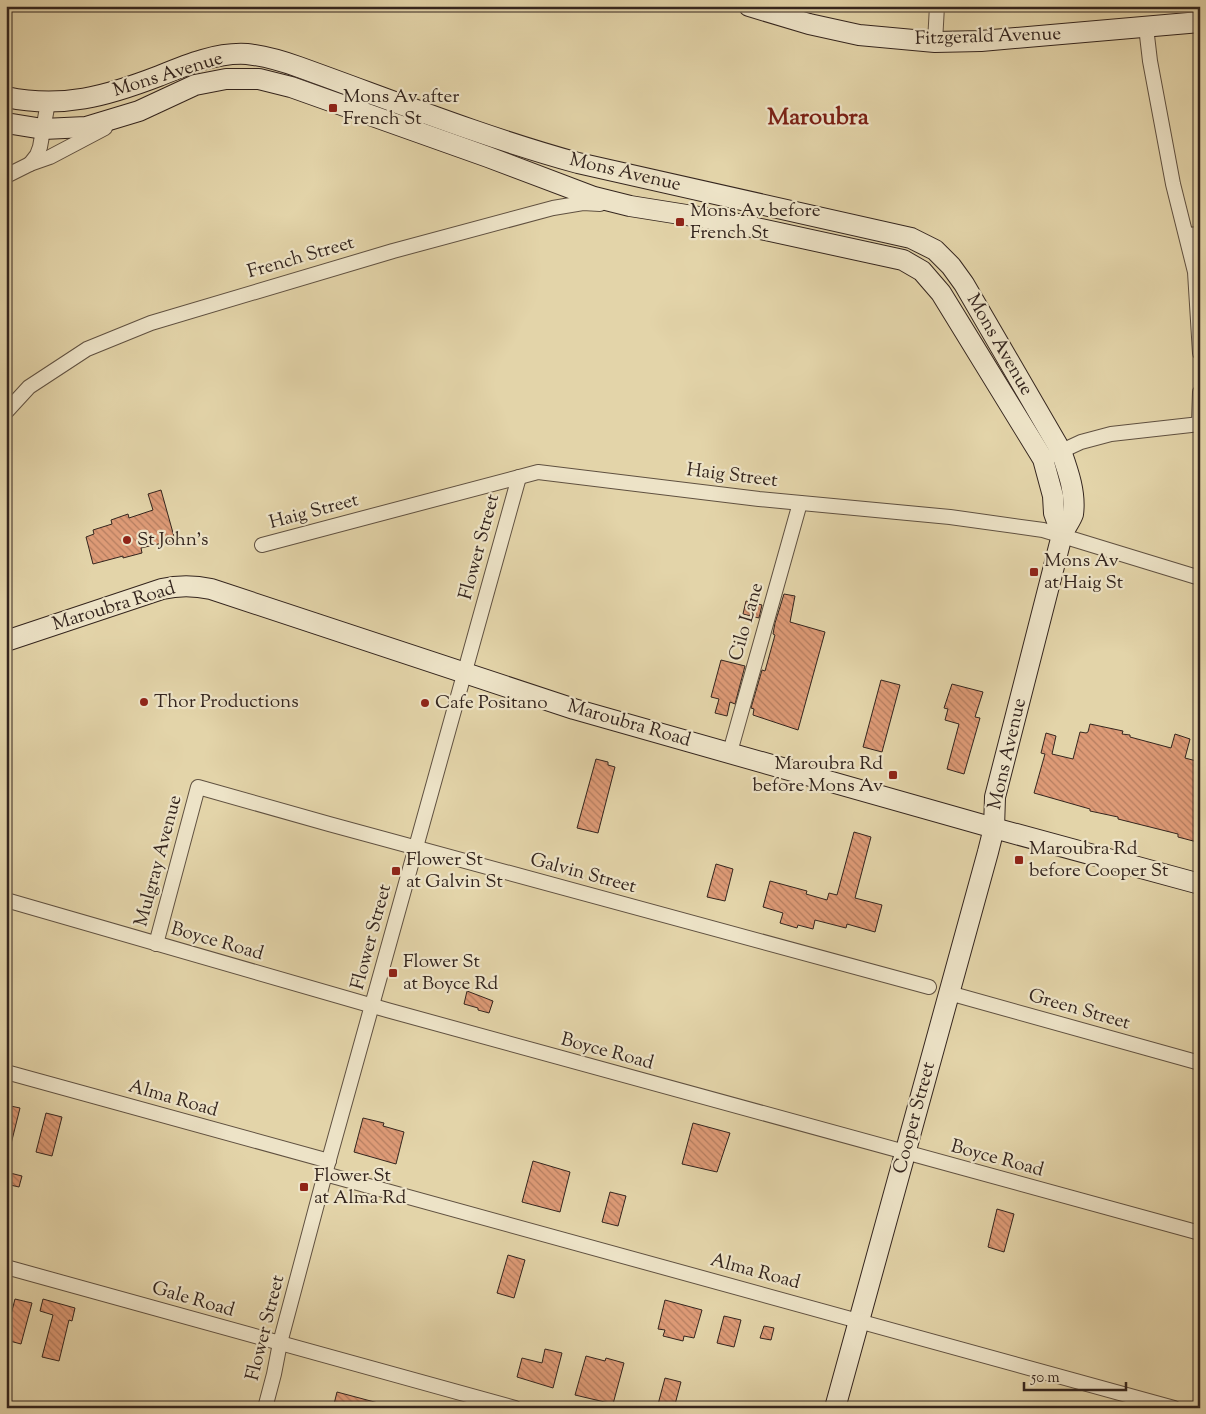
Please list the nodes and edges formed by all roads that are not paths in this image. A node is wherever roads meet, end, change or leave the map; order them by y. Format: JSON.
{"nodes":[{"id":1,"x":749,"y":6,"type":"edge"},
{"id":2,"x":937,"y":6,"type":"edge"},
{"id":3,"x":1200,"y":22,"type":"edge"},
{"id":4,"x":1146,"y":27,"type":"junction"},
{"id":5,"x":935,"y":42,"type":"junction"},
{"id":6,"x":6,"y":97,"type":"edge"},
{"id":7,"x":48,"y":102,"type":"junction"},
{"id":8,"x":139,"y":110,"type":"junction"},
{"id":9,"x":6,"y":123,"type":"edge"},
{"id":10,"x":43,"y":129,"type":"junction"},
{"id":11,"x":30,"y":164,"type":"junction"},
{"id":12,"x":6,"y":176,"type":"edge"},
{"id":13,"x":630,"y":206,"type":"junction"},
{"id":14,"x":1193,"y":235,"type":"edge"},
{"id":15,"x":1200,"y":353,"type":"edge"},
{"id":16,"x":1200,"y":392,"type":"edge"},
{"id":17,"x":6,"y":412,"type":"edge"},
{"id":18,"x":1200,"y":424,"type":"edge"},
{"id":19,"x":1052,"y":455,"type":"junction"},
{"id":20,"x":519,"y":477,"type":"junction"},
{"id":21,"x":800,"y":503,"type":"junction"},
{"id":22,"x":1062,"y":535,"type":"junction"},
{"id":23,"x":262,"y":545,"type":"dead end"},
{"id":24,"x":1200,"y":578,"type":"edge"},
{"id":25,"x":6,"y":641,"type":"edge"},
{"id":26,"x":464,"y":672,"type":"junction"},
{"id":27,"x":730,"y":752,"type":"junction"},
{"id":28,"x":198,"y":787,"type":"joint"},
{"id":29,"x":994,"y":828,"type":"junction"},
{"id":30,"x":416,"y":848,"type":"junction"},
{"id":31,"x":1200,"y":884,"type":"edge"},
{"id":32,"x":6,"y":900,"type":"edge"},
{"id":33,"x":156,"y":944,"type":"junction"},
{"id":34,"x":929,"y":987,"type":"dead end"},
{"id":35,"x":949,"y":993,"type":"junction"},
{"id":36,"x":373,"y":1006,"type":"junction"},
{"id":37,"x":1200,"y":1063,"type":"edge"},
{"id":38,"x":6,"y":1072,"type":"edge"},
{"id":39,"x":906,"y":1154,"type":"junction"},
{"id":40,"x":329,"y":1161,"type":"junction"},
{"id":41,"x":326,"y":1174,"type":"junction"},
{"id":42,"x":1200,"y":1233,"type":"edge"},
{"id":43,"x":6,"y":1266,"type":"edge"},
{"id":44,"x":860,"y":1320,"type":"junction"},
{"id":45,"x":280,"y":1344,"type":"junction"},
{"id":46,"x":265,"y":1408,"type":"edge"},
{"id":47,"x":515,"y":1408,"type":"edge"},
{"id":48,"x":835,"y":1408,"type":"edge"},
{"id":49,"x":1174,"y":1408,"type":"edge"}],
"edges":[{"from":1,"to":5,"type":"street","name":"Fitzgerald Avenue"},
{"from":2,"to":5,"type":"street"},
{"from":3,"to":4,"type":"street","name":"Fitzgerald Avenue"},
{"from":4,"to":5,"type":"street","name":"Fitzgerald Avenue"},
{"from":4,"to":14,"type":"street"},
{"from":6,"to":7,"type":"street","name":"Mons Avenue"},
{"from":7,"to":10,"type":"street"},
{"from":7,"to":19,"type":"street","name":"Mons Avenue"},
{"from":8,"to":10,"type":"street","name":"Mons Avenue"},
{"from":8,"to":11,"type":"street"},
{"from":8,"to":13,"type":"street","name":"Mons Avenue"},
{"from":9,"to":10,"type":"street","name":"Mons Avenue"},
{"from":10,"to":11,"type":"street"},
{"from":11,"to":12,"type":"street"},
{"from":13,"to":17,"type":"street","name":"French Street"},
{"from":13,"to":19,"type":"street","name":"Mons Avenue"},
{"from":14,"to":15,"type":"street"},
{"from":16,"to":18,"type":"street"},
{"from":18,"to":19,"type":"street"},
{"from":19,"to":22,"type":"street","name":"Mons Avenue"},
{"from":20,"to":21,"type":"street","name":"Haig Street"},
{"from":20,"to":23,"type":"street","name":"Haig Street"},
{"from":20,"to":26,"type":"street","name":"Flower Street"},
{"from":21,"to":22,"type":"street","name":"Haig Street"},
{"from":21,"to":27,"type":"street","name":"Cilo Lane"},
{"from":22,"to":24,"type":"street","name":"Haig Street"},
{"from":22,"to":29,"type":"street","name":"Mons Avenue"},
{"from":25,"to":26,"type":"street","name":"Maroubra Road"},
{"from":26,"to":27,"type":"street","name":"Maroubra Road"},
{"from":26,"to":30,"type":"street","name":"Flower Street"},
{"from":27,"to":29,"type":"street","name":"Maroubra Road"},
{"from":28,"to":30,"type":"street","name":"Galvin Street"},
{"from":28,"to":33,"type":"street","name":"Mulgray Avenue"},
{"from":29,"to":31,"type":"street","name":"Maroubra Road"},
{"from":29,"to":35,"type":"street","name":"Cooper Street"},
{"from":30,"to":34,"type":"street","name":"Galvin Street"},
{"from":30,"to":36,"type":"street","name":"Flower Street"},
{"from":32,"to":33,"type":"street","name":"Boyce Road"},
{"from":33,"to":36,"type":"street","name":"Boyce Road"},
{"from":35,"to":37,"type":"street","name":"Green Street"},
{"from":35,"to":39,"type":"street","name":"Cooper Street"},
{"from":36,"to":39,"type":"street","name":"Boyce Road"},
{"from":36,"to":40,"type":"street","name":"Flower Street"},
{"from":38,"to":40,"type":"street","name":"Alma Road"},
{"from":39,"to":42,"type":"street","name":"Boyce Road"},
{"from":39,"to":44,"type":"street","name":"Cooper Street"},
{"from":40,"to":41,"type":"street","name":"Flower Street"},
{"from":41,"to":44,"type":"street","name":"Alma Road"},
{"from":41,"to":45,"type":"street","name":"Flower Street"},
{"from":43,"to":45,"type":"street","name":"Gale Road"},
{"from":44,"to":48,"type":"street","name":"Cooper Street"},
{"from":44,"to":49,"type":"street","name":"Alma Road"},
{"from":45,"to":46,"type":"street","name":"Flower Street"},
{"from":45,"to":47,"type":"street","name":"Gale Road"}]}
